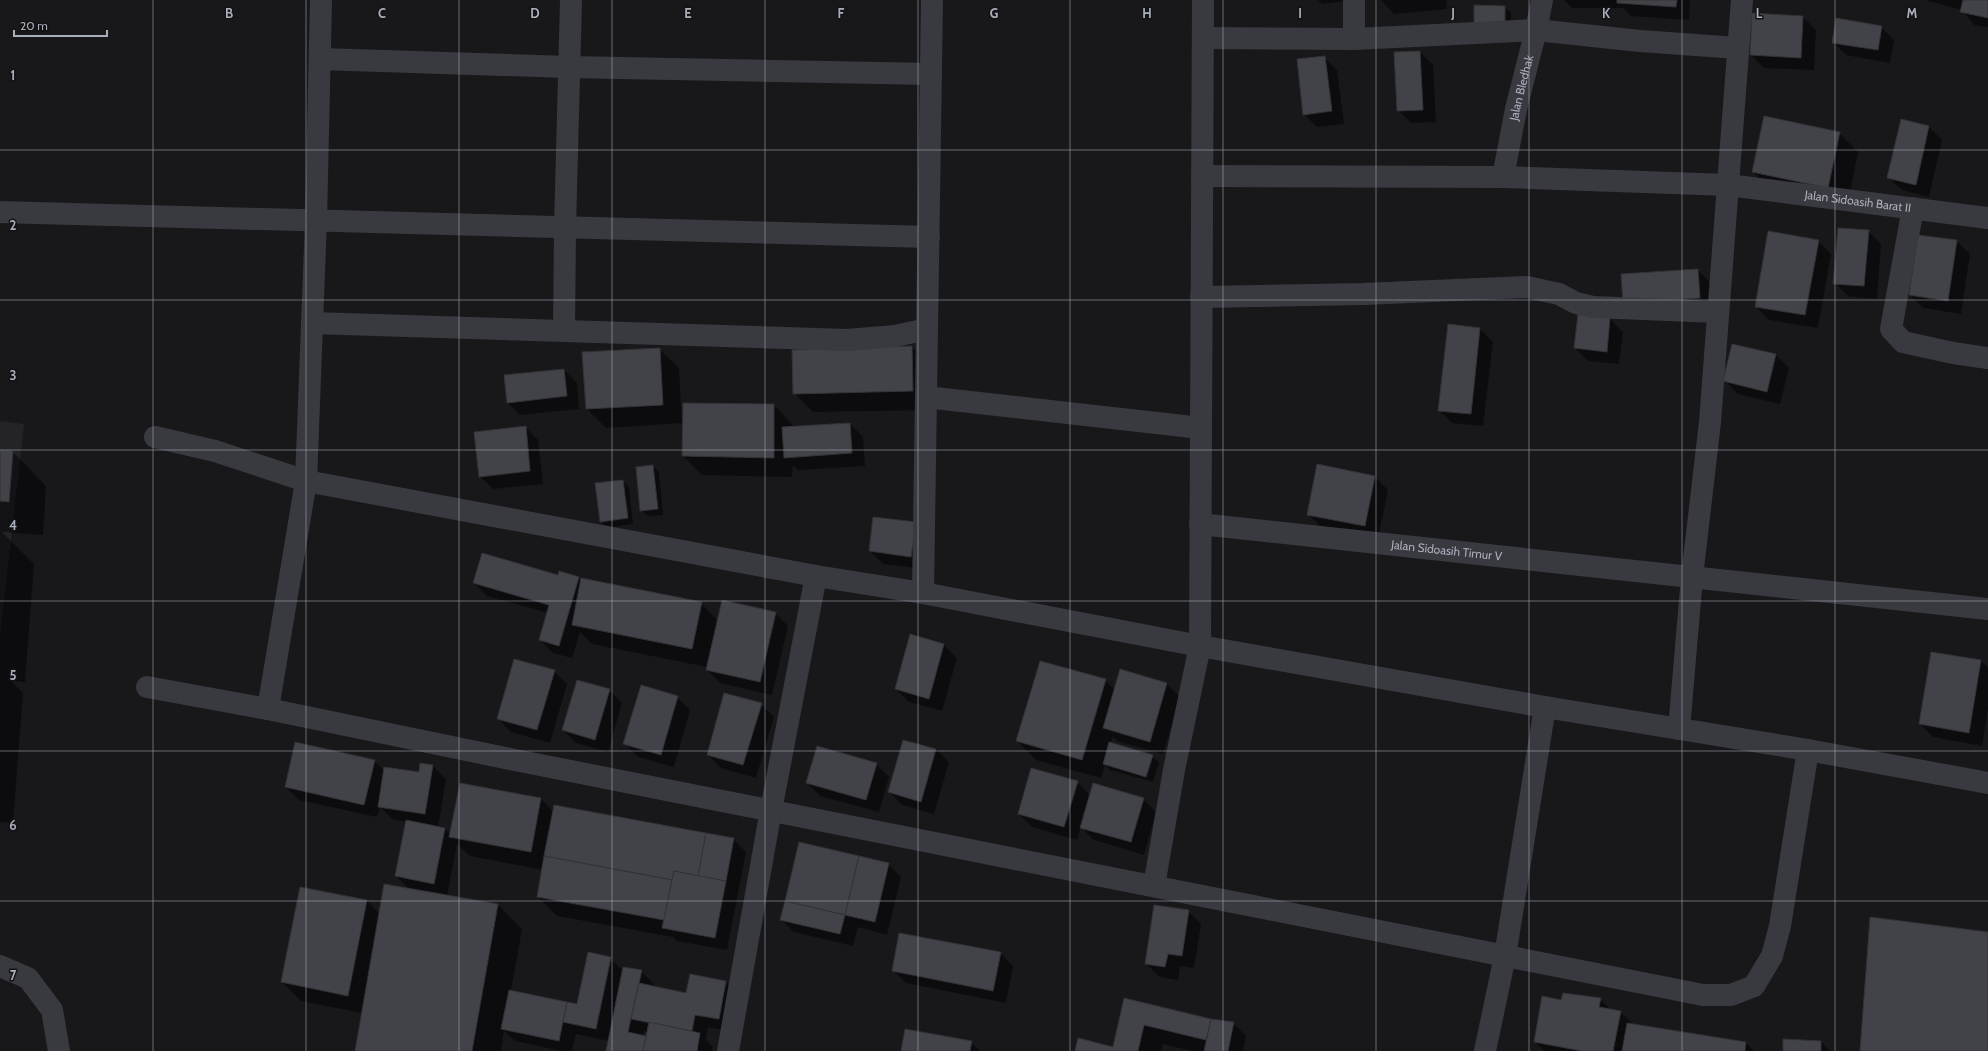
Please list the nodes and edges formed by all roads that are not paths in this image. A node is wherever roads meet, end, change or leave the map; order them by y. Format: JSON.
{"nodes":[{"id":1,"x":321,"y":0,"type":"edge"},
{"id":2,"x":570,"y":0,"type":"edge"},
{"id":3,"x":932,"y":0,"type":"edge"},
{"id":4,"x":1203,"y":0,"type":"edge"},
{"id":5,"x":1354,"y":0,"type":"edge"},
{"id":6,"x":1542,"y":0,"type":"edge"},
{"id":7,"x":1742,"y":0,"type":"edge"},
{"id":8,"x":1536,"y":30,"type":"junction"},
{"id":9,"x":1203,"y":38,"type":"junction"},
{"id":10,"x":1354,"y":39,"type":"junction"},
{"id":11,"x":1738,"y":48,"type":"junction"},
{"id":12,"x":320,"y":59,"type":"junction"},
{"id":13,"x":568,"y":67,"type":"junction"},
{"id":14,"x":931,"y":74,"type":"junction"},
{"id":15,"x":1202,"y":176,"type":"junction"},
{"id":16,"x":1503,"y":177,"type":"junction"},
{"id":17,"x":1728,"y":185,"type":"junction"},
{"id":18,"x":1913,"y":208,"type":"junction"},
{"id":19,"x":0,"y":212,"type":"edge"},
{"id":20,"x":1988,"y":218,"type":"edge"},
{"id":21,"x":316,"y":220,"type":"junction"},
{"id":22,"x":565,"y":228,"type":"junction"},
{"id":23,"x":929,"y":237,"type":"junction"},
{"id":24,"x":1201,"y":297,"type":"junction"},
{"id":25,"x":1718,"y":312,"type":"junction"},
{"id":26,"x":312,"y":323,"type":"junction"},
{"id":27,"x":927,"y":329,"type":"junction"},
{"id":28,"x":564,"y":330,"type":"junction"},
{"id":29,"x":1988,"y":358,"type":"edge"},
{"id":30,"x":926,"y":397,"type":"junction"},
{"id":31,"x":1201,"y":428,"type":"junction"},
{"id":32,"x":155,"y":437,"type":"dead end"},
{"id":33,"x":306,"y":480,"type":"junction"},
{"id":34,"x":1200,"y":524,"type":"junction"},
{"id":35,"x":816,"y":576,"type":"junction"},
{"id":36,"x":1692,"y":577,"type":"junction"},
{"id":37,"x":923,"y":593,"type":"junction"},
{"id":38,"x":1988,"y":609,"type":"edge"},
{"id":39,"x":1200,"y":646,"type":"junction"},
{"id":40,"x":147,"y":687,"type":"dead end"},
{"id":41,"x":1545,"y":707,"type":"junction"},
{"id":42,"x":268,"y":709,"type":"junction"},
{"id":43,"x":1680,"y":729,"type":"junction"},
{"id":44,"x":1808,"y":750,"type":"junction"},
{"id":45,"x":1988,"y":783,"type":"edge"},
{"id":46,"x":771,"y":810,"type":"junction"},
{"id":47,"x":1154,"y":886,"type":"junction"},
{"id":48,"x":1505,"y":956,"type":"junction"},
{"id":49,"x":0,"y":966,"type":"edge"},
{"id":50,"x":59,"y":1051,"type":"edge"},
{"id":51,"x":728,"y":1051,"type":"edge"},
{"id":52,"x":1485,"y":1051,"type":"edge"}],
"edges":[{"from":1,"to":12,"type":"street"},
{"from":2,"to":13,"type":"street"},
{"from":3,"to":14,"type":"street"},
{"from":4,"to":9,"type":"street"},
{"from":5,"to":10,"type":"street"},
{"from":6,"to":8,"type":"street","name":"Jalan Bledhak"},
{"from":7,"to":11,"type":"street"},
{"from":8,"to":10,"type":"street"},
{"from":8,"to":11,"type":"street"},
{"from":8,"to":16,"type":"street","name":"Jalan Bledhak"},
{"from":9,"to":10,"type":"street"},
{"from":9,"to":15,"type":"street"},
{"from":11,"to":17,"type":"street"},
{"from":12,"to":13,"type":"street"},
{"from":12,"to":21,"type":"street"},
{"from":13,"to":14,"type":"street"},
{"from":13,"to":22,"type":"street"},
{"from":14,"to":23,"type":"street"},
{"from":15,"to":16,"type":"street","name":"Jalan Sidoasih Barat II"},
{"from":15,"to":24,"type":"street"},
{"from":16,"to":17,"type":"street","name":"Jalan Sidoasih Barat II"},
{"from":17,"to":18,"type":"street","name":"Jalan Sidoasih Barat II"},
{"from":17,"to":25,"type":"street"},
{"from":18,"to":20,"type":"street","name":"Jalan Sidoasih Barat II"},
{"from":18,"to":29,"type":"street"},
{"from":19,"to":21,"type":"street"},
{"from":21,"to":22,"type":"street"},
{"from":21,"to":26,"type":"street"},
{"from":22,"to":23,"type":"street"},
{"from":22,"to":28,"type":"street"},
{"from":23,"to":27,"type":"street"},
{"from":24,"to":25,"type":"street"},
{"from":24,"to":31,"type":"street"},
{"from":25,"to":36,"type":"street"},
{"from":26,"to":28,"type":"street"},
{"from":26,"to":33,"type":"street"},
{"from":27,"to":28,"type":"street"},
{"from":27,"to":30,"type":"street"},
{"from":30,"to":31,"type":"street"},
{"from":30,"to":37,"type":"street"},
{"from":31,"to":34,"type":"street"},
{"from":32,"to":33,"type":"street"},
{"from":33,"to":35,"type":"street"},
{"from":33,"to":42,"type":"street"},
{"from":34,"to":36,"type":"street","name":"Jalan Sidoasih Timur V"},
{"from":34,"to":39,"type":"street"},
{"from":35,"to":37,"type":"street"},
{"from":35,"to":46,"type":"street"},
{"from":36,"to":38,"type":"street","name":"Jalan Sidoasih Timur V"},
{"from":36,"to":43,"type":"street"},
{"from":37,"to":39,"type":"street"},
{"from":39,"to":41,"type":"street"},
{"from":39,"to":47,"type":"street"},
{"from":40,"to":42,"type":"street"},
{"from":41,"to":43,"type":"street"},
{"from":41,"to":48,"type":"street"},
{"from":42,"to":46,"type":"street"},
{"from":43,"to":44,"type":"street"},
{"from":44,"to":45,"type":"street"},
{"from":44,"to":48,"type":"street"},
{"from":46,"to":47,"type":"street"},
{"from":46,"to":51,"type":"street"},
{"from":47,"to":48,"type":"street"},
{"from":48,"to":52,"type":"street"},
{"from":49,"to":50,"type":"street"}]}
